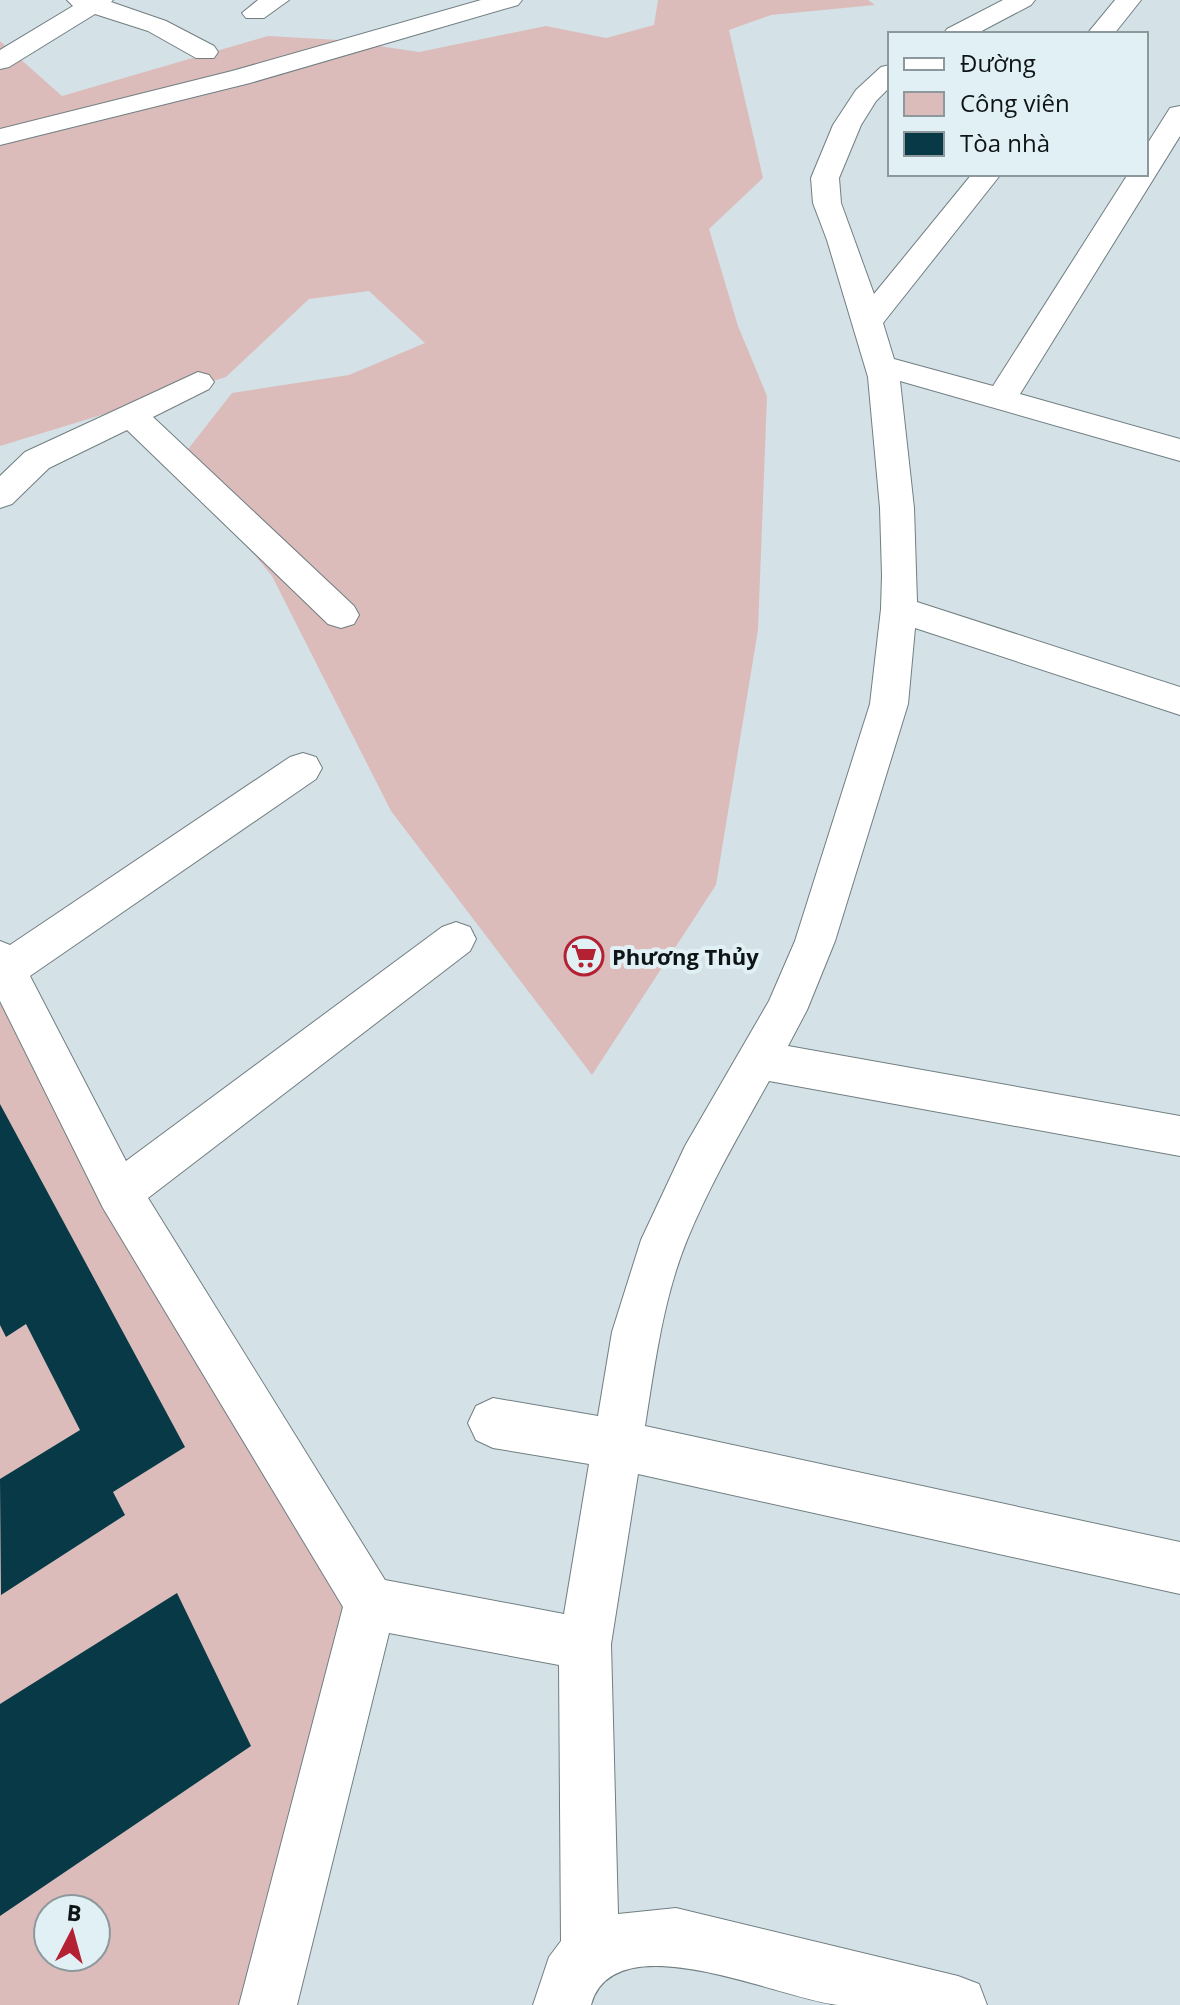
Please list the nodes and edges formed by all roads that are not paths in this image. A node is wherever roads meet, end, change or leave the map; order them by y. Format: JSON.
{"nodes":[{"id":1,"x":509,"y":0,"type":"edge"},
{"id":2,"x":1022,"y":0,"type":"edge"},
{"id":3,"x":1128,"y":0,"type":"edge"},
{"id":4,"x":91,"y":1,"type":"edge"},
{"id":5,"x":960,"y":32,"type":"edge"},
{"id":6,"x":1102,"y":32,"type":"edge"},
{"id":7,"x":205,"y":52,"type":"dead end"},
{"id":8,"x":0,"y":61,"type":"edge"},
{"id":9,"x":888,"y":75,"type":"edge"},
{"id":10,"x":1180,"y":114,"type":"edge"},
{"id":11,"x":0,"y":137,"type":"edge"},
{"id":12,"x":1148,"y":165,"type":"edge"},
{"id":13,"x":985,"y":176,"type":"edge"},
{"id":14,"x":1141,"y":176,"type":"edge"},
{"id":15,"x":868,"y":321,"type":"junction"},
{"id":16,"x":880,"y":365,"type":"junction"},
{"id":17,"x":198,"y":382,"type":"dead end"},
{"id":18,"x":1001,"y":399,"type":"junction"},
{"id":19,"x":132,"y":416,"type":"junction"},
{"id":20,"x":1180,"y":450,"type":"edge"},
{"id":21,"x":0,"y":496,"type":"edge"},
{"id":22,"x":899,"y":609,"type":"junction"},
{"id":23,"x":341,"y":615,"type":"dead end"},
{"id":24,"x":1180,"y":701,"type":"edge"},
{"id":25,"x":303,"y":768,"type":"dead end"},
{"id":26,"x":456,"y":939,"type":"dead end"},
{"id":27,"x":3,"y":964,"type":"edge"},
{"id":28,"x":760,"y":1060,"type":"junction"},
{"id":29,"x":1180,"y":1136,"type":"edge"},
{"id":30,"x":119,"y":1193,"type":"junction"},
{"id":31,"x":493,"y":1423,"type":"dead end"},
{"id":32,"x":620,"y":1445,"type":"junction"},
{"id":33,"x":1180,"y":1568,"type":"edge"},
{"id":34,"x":370,"y":1603,"type":"junction"},
{"id":35,"x":585,"y":1644,"type":"junction"},
{"id":36,"x":590,"y":1954,"type":"junction"},
{"id":37,"x":268,"y":2005,"type":"edge"},
{"id":38,"x":562,"y":2005,"type":"edge"},
{"id":39,"x":958,"y":2005,"type":"edge"}],
"edges":[{"from":1,"to":11,"type":"street"},
{"from":2,"to":5,"type":"street"},
{"from":3,"to":6,"type":"street"},
{"from":4,"to":7,"type":"street"},
{"from":4,"to":8,"type":"street"},
{"from":9,"to":15,"type":"street"},
{"from":10,"to":12,"type":"street"},
{"from":13,"to":15,"type":"street"},
{"from":14,"to":18,"type":"street"},
{"from":15,"to":16,"type":"street"},
{"from":16,"to":18,"type":"street"},
{"from":16,"to":22,"type":"street"},
{"from":17,"to":19,"type":"street"},
{"from":18,"to":20,"type":"street"},
{"from":19,"to":21,"type":"street"},
{"from":19,"to":23,"type":"street"},
{"from":22,"to":24,"type":"street"},
{"from":22,"to":28,"type":"street"},
{"from":25,"to":27,"type":"street"},
{"from":26,"to":30,"type":"street"},
{"from":27,"to":30,"type":"street"},
{"from":28,"to":29,"type":"street"},
{"from":28,"to":32,"type":"street"},
{"from":30,"to":34,"type":"street"},
{"from":31,"to":32,"type":"street"},
{"from":32,"to":33,"type":"street"},
{"from":32,"to":35,"type":"street"},
{"from":34,"to":35,"type":"street"},
{"from":34,"to":37,"type":"street"},
{"from":35,"to":36,"type":"street"},
{"from":36,"to":38,"type":"street"},
{"from":36,"to":39,"type":"street"}]}
